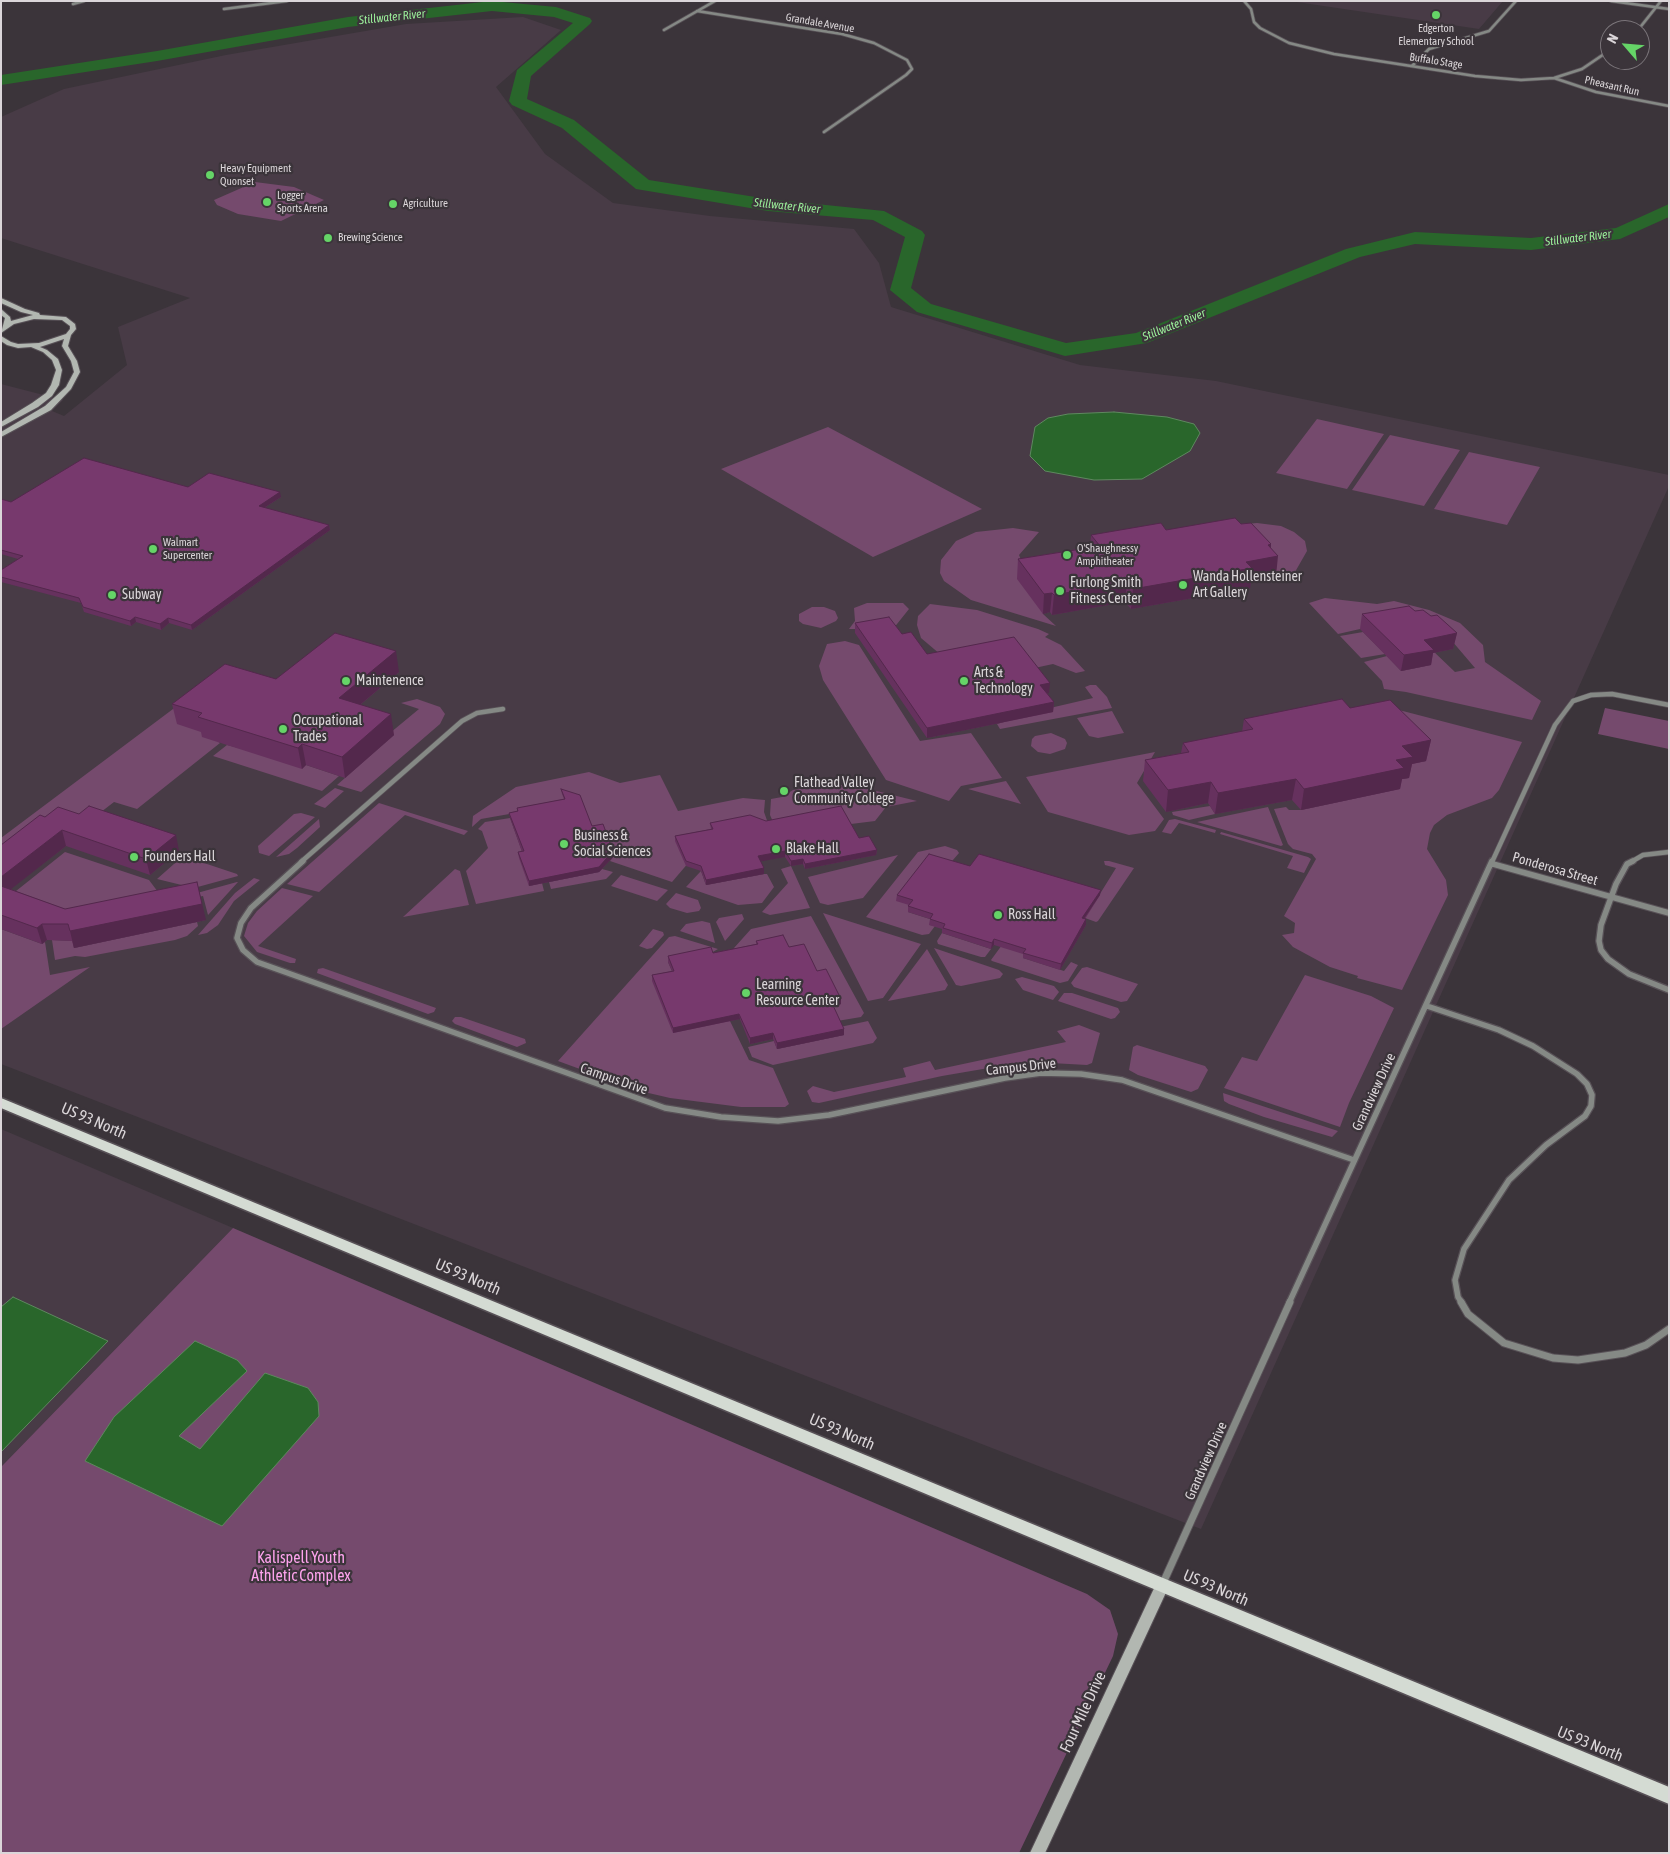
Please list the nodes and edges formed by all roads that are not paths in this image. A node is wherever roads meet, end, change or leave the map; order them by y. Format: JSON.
{"nodes":[{"id":1,"x":84,"y":1,"type":"edge"},
{"id":2,"x":287,"y":1,"type":"edge"},
{"id":3,"x":715,"y":1,"type":"edge"},
{"id":4,"x":1244,"y":1,"type":"edge"},
{"id":5,"x":1516,"y":1,"type":"edge"},
{"id":6,"x":1611,"y":1,"type":"edge"},
{"id":7,"x":1662,"y":1,"type":"edge"},
{"id":8,"x":73,"y":4,"type":"dead end"},
{"id":9,"x":1656,"y":8,"type":"junction"},
{"id":10,"x":224,"y":9,"type":"dead end"},
{"id":11,"x":1669,"y":10,"type":"edge"},
{"id":12,"x":697,"y":11,"type":"junction"},
{"id":13,"x":1646,"y":20,"type":"edge"},
{"id":14,"x":664,"y":30,"type":"dead end"},
{"id":15,"x":1600,"y":57,"type":"edge"},
{"id":16,"x":1412,"y":66,"type":"junction"},
{"id":17,"x":1554,"y":78,"type":"junction"},
{"id":18,"x":1669,"y":106,"type":"edge"},
{"id":19,"x":824,"y":132,"type":"dead end"},
{"id":20,"x":1,"y":300,"type":"edge"},
{"id":21,"x":1,"y":311,"type":"edge"},
{"id":22,"x":50,"y":316,"type":"junction"},
{"id":23,"x":4,"y":329,"type":"edge"},
{"id":24,"x":68,"y":335,"type":"junction"},
{"id":25,"x":1,"y":338,"type":"edge"},
{"id":26,"x":29,"y":346,"type":"junction"},
{"id":27,"x":1,"y":425,"type":"edge"},
{"id":28,"x":1,"y":434,"type":"edge"},
{"id":29,"x":1669,"y":705,"type":"edge"},
{"id":30,"x":503,"y":709,"type":"dead end"},
{"id":31,"x":1669,"y":852,"type":"edge"},
{"id":32,"x":1493,"y":864,"type":"junction"},
{"id":33,"x":1611,"y":897,"type":"junction"},
{"id":34,"x":1669,"y":913,"type":"edge"},
{"id":35,"x":1669,"y":990,"type":"edge"},
{"id":36,"x":1427,"y":1006,"type":"junction"},
{"id":37,"x":1,"y":1103,"type":"edge"},
{"id":38,"x":1354,"y":1160,"type":"junction"},
{"id":39,"x":1669,"y":1329,"type":"edge"},
{"id":40,"x":1162,"y":1586,"type":"junction"},
{"id":41,"x":1669,"y":1796,"type":"edge"},
{"id":42,"x":1037,"y":1853,"type":"edge"}],
"edges":[{"from":1,"to":8,"type":"street"},
{"from":2,"to":10,"type":"street"},
{"from":3,"to":12,"type":"street"},
{"from":4,"to":16,"type":"street","name":"Buffalo Stage"},
{"from":5,"to":16,"type":"street"},
{"from":6,"to":9,"type":"street"},
{"from":7,"to":9,"type":"street"},
{"from":9,"to":11,"type":"street"},
{"from":9,"to":13,"type":"street"},
{"from":12,"to":14,"type":"street"},
{"from":12,"to":19,"type":"street","name":"Grandale Avenue"},
{"from":15,"to":17,"type":"street","name":"Buffalo Stage"},
{"from":16,"to":17,"type":"street","name":"Buffalo Stage"},
{"from":17,"to":18,"type":"street","name":"Pheasant Run"},
{"from":20,"to":22,"type":"main road"},
{"from":21,"to":23,"type":"main road"},
{"from":22,"to":23,"type":"main road"},
{"from":22,"to":24,"type":"main road"},
{"from":24,"to":26,"type":"main road"},
{"from":24,"to":28,"type":"main road"},
{"from":25,"to":26,"type":"main road"},
{"from":26,"to":27,"type":"main road"},
{"from":29,"to":32,"type":"street","name":"Grandview Drive"},
{"from":30,"to":38,"type":"street","name":"Campus Drive"},
{"from":31,"to":33,"type":"street","name":"Ponderosa Street"},
{"from":32,"to":33,"type":"street","name":"Ponderosa Street"},
{"from":32,"to":36,"type":"street","name":"Grandview Drive"},
{"from":33,"to":34,"type":"street","name":"Ponderosa Street"},
{"from":33,"to":35,"type":"street","name":"Ponderosa Street"},
{"from":36,"to":38,"type":"street","name":"Grandview Drive"},
{"from":36,"to":39,"type":"street"},
{"from":37,"to":40,"type":"main road","name":"US 93 North"},
{"from":38,"to":40,"type":"street","name":"Grandview Drive"},
{"from":40,"to":41,"type":"main road","name":"US 93 North"},
{"from":40,"to":42,"type":"main road","name":"Four Mile Drive"}]}
